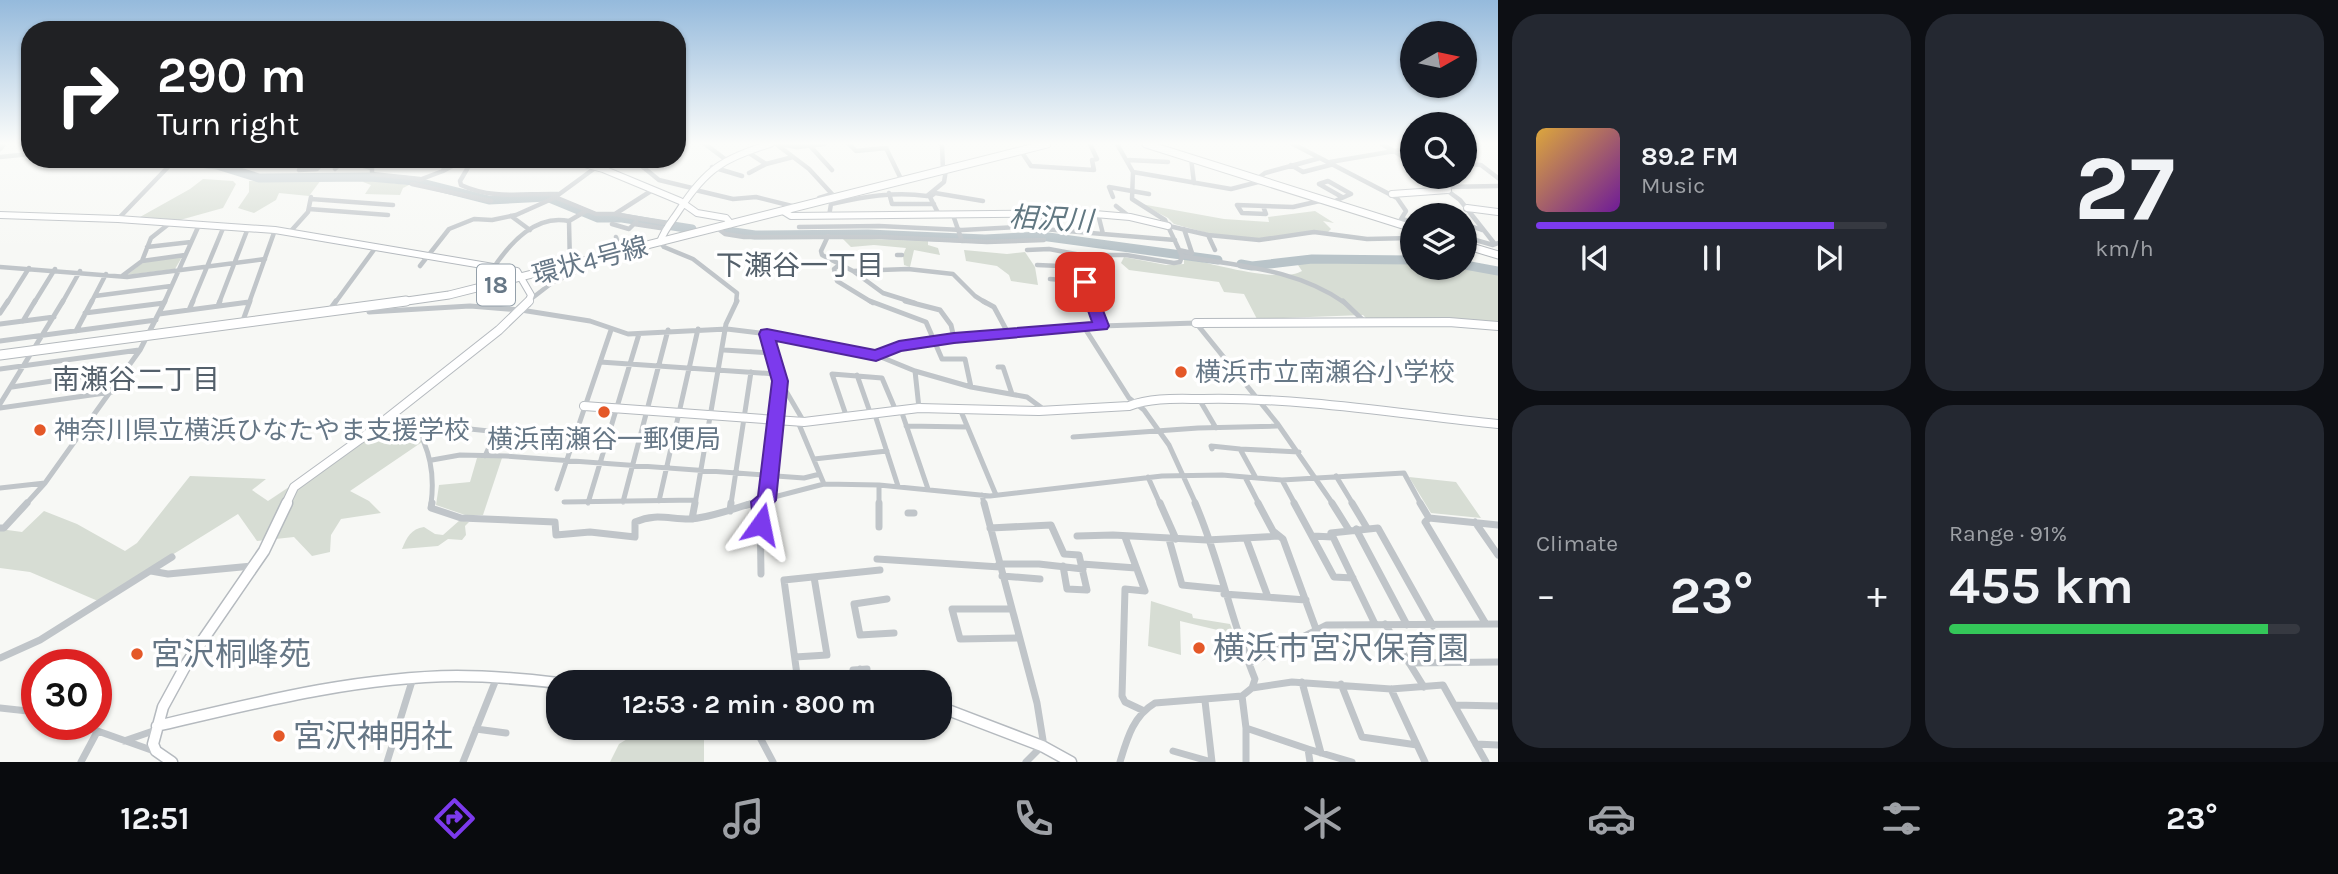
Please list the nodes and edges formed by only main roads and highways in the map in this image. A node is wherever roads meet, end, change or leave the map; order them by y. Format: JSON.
{"nodes":[{"id":1,"x":908,"y":180,"type":"edge"},
{"id":2,"x":1262,"y":180,"type":"edge"},
{"id":3,"x":1262,"y":180,"type":"edge"},
{"id":4,"x":1400,"y":220,"type":"edge"},
{"id":5,"x":1400,"y":222,"type":"edge"},
{"id":6,"x":1477,"y":244,"type":"edge"},
{"id":7,"x":1497,"y":248,"type":"edge"},
{"id":8,"x":0,"y":355,"type":"edge"}],
"edges":[{"from":1,"to":8,"type":"main road","name":"環状4号線","number":"18"},
{"from":2,"to":4,"type":"main road"},
{"from":3,"to":5,"type":"main road"},
{"from":6,"to":7,"type":"main road"}]}
